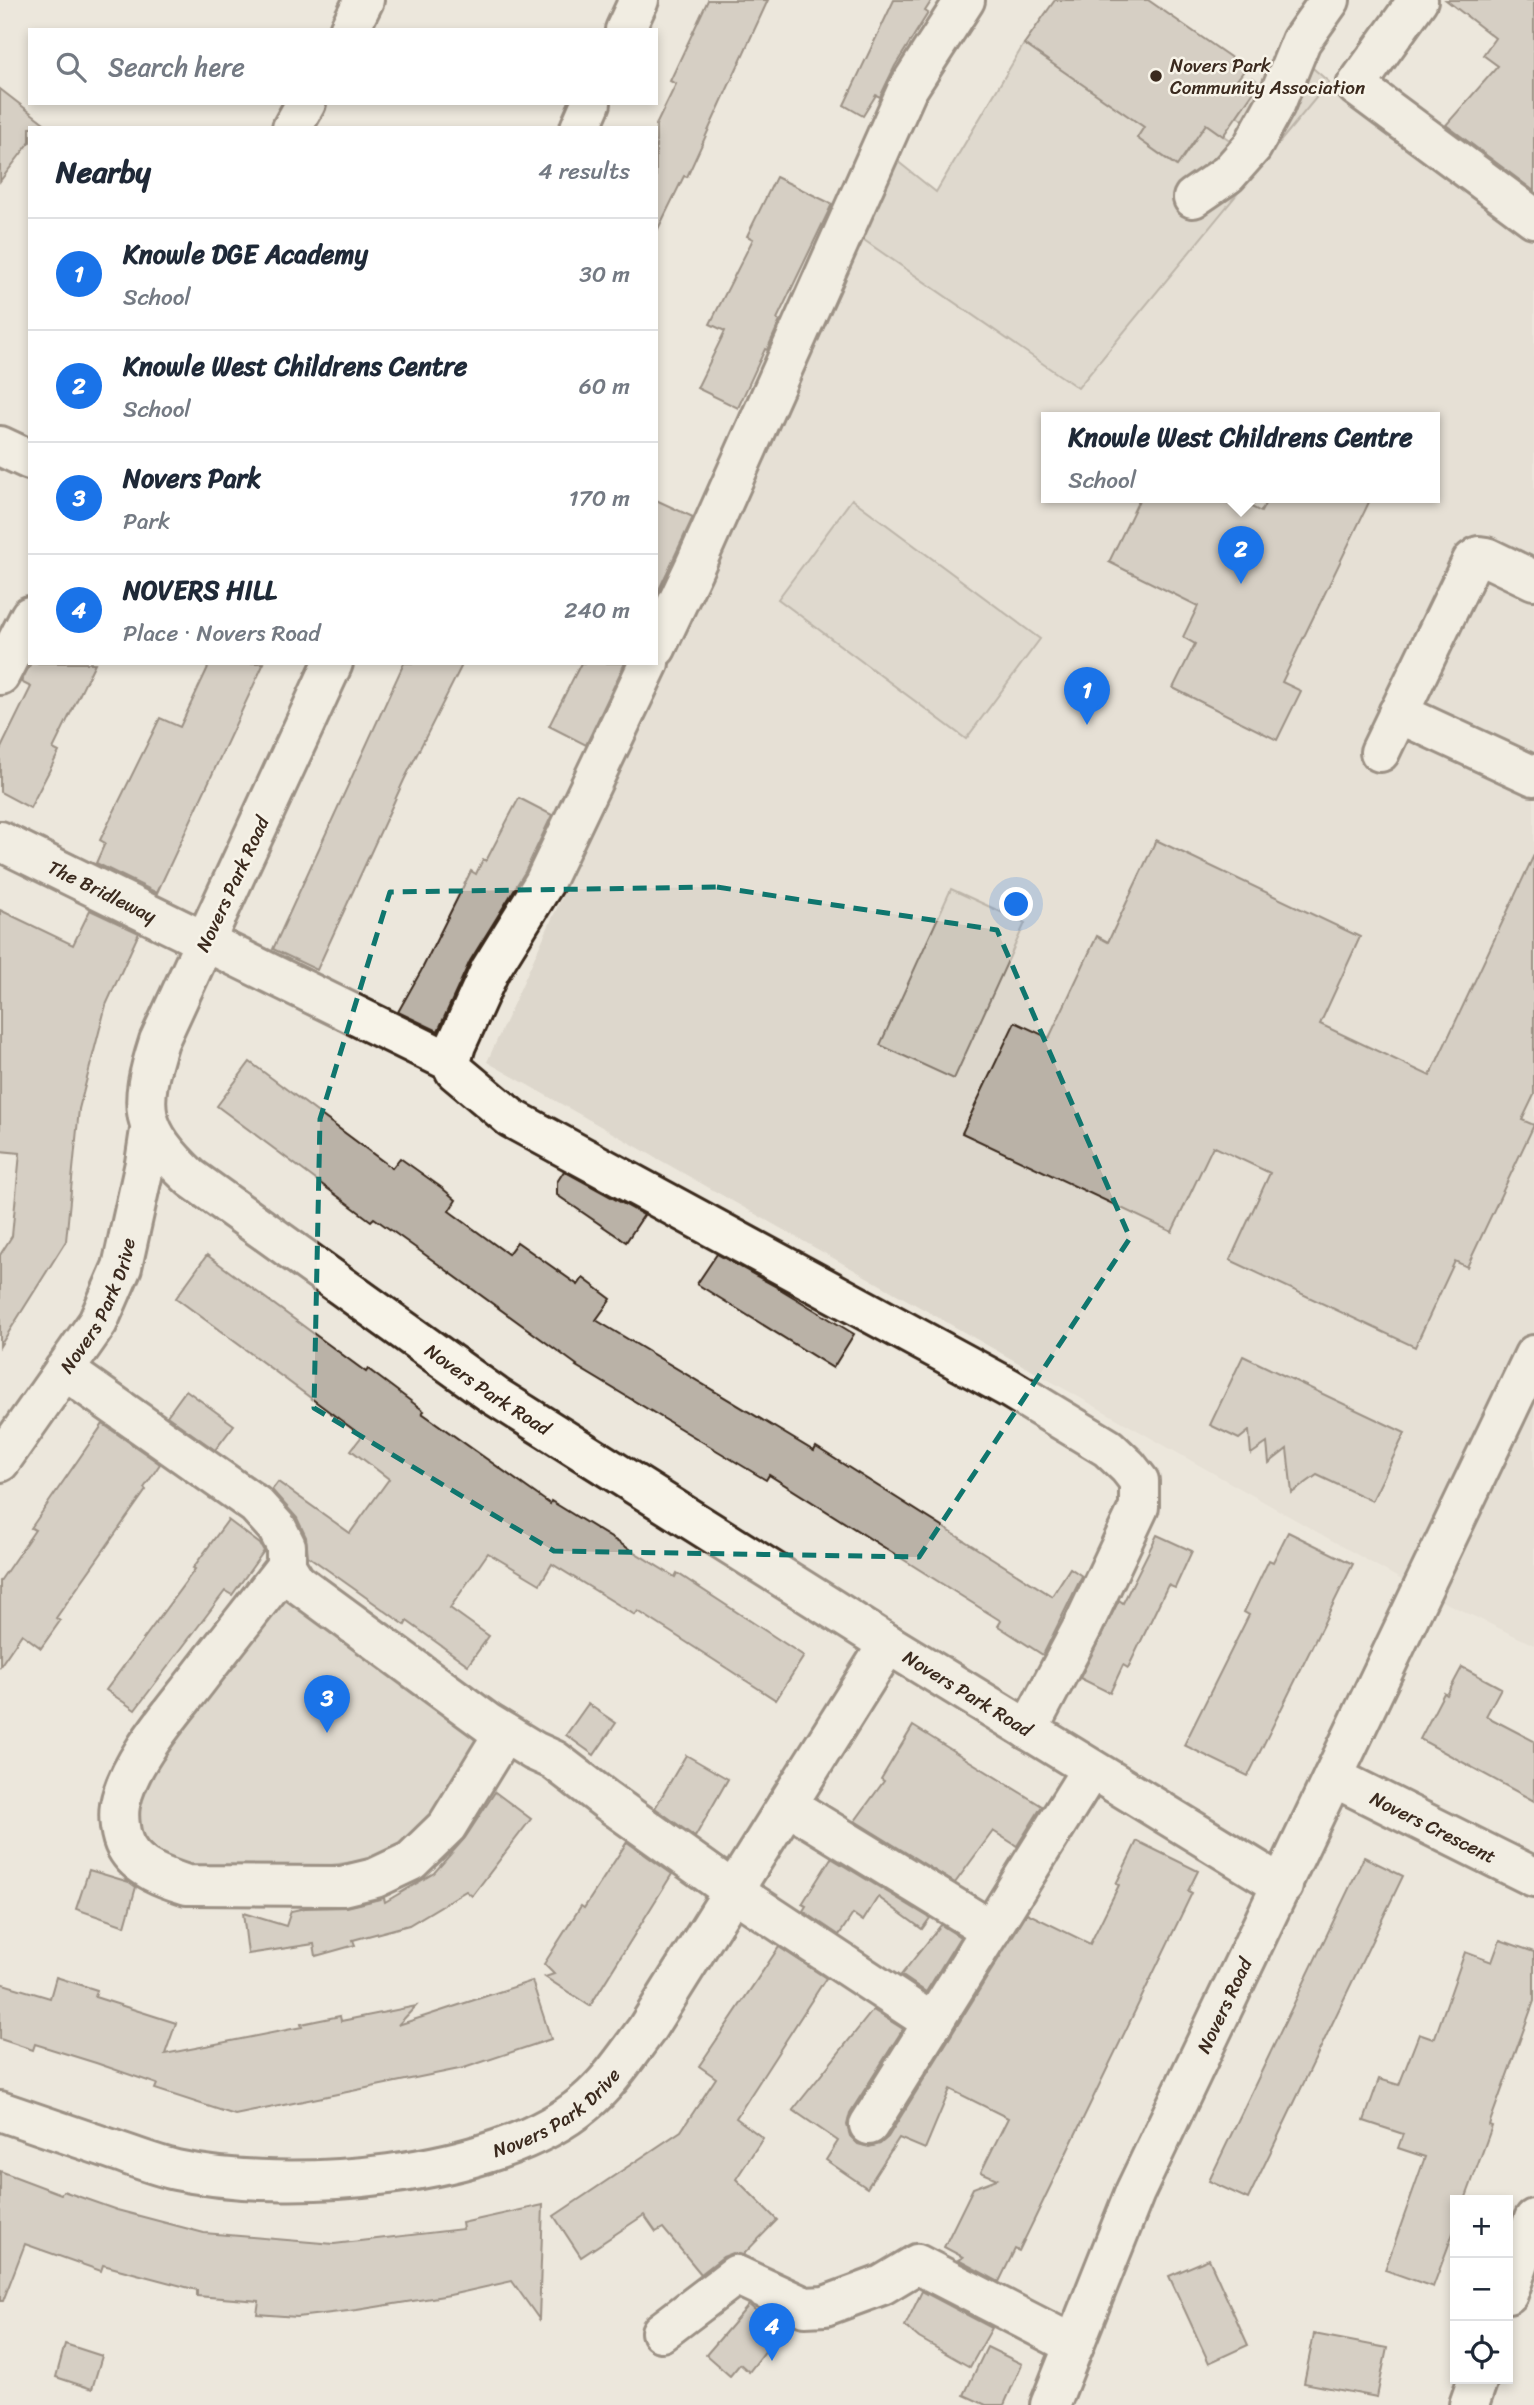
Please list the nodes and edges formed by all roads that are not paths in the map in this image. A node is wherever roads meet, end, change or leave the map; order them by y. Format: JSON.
{"nodes":[{"id":1,"x":364,"y":0,"type":"edge"},
{"id":2,"x":639,"y":0,"type":"edge"},
{"id":3,"x":965,"y":0,"type":"edge"},
{"id":4,"x":1330,"y":0,"type":"edge"},
{"id":5,"x":1418,"y":0,"type":"edge"},
{"id":6,"x":350,"y":28,"type":"edge"},
{"id":7,"x":626,"y":28,"type":"edge"},
{"id":8,"x":305,"y":105,"type":"edge"},
{"id":9,"x":590,"y":105,"type":"edge"},
{"id":10,"x":293,"y":126,"type":"edge"},
{"id":11,"x":581,"y":126,"type":"edge"},
{"id":12,"x":1193,"y":198,"type":"dead end"},
{"id":13,"x":1534,"y":218,"type":"edge"},
{"id":14,"x":0,"y":446,"type":"edge"},
{"id":15,"x":28,"y":459,"type":"edge"},
{"id":16,"x":1534,"y":580,"type":"edge"},
{"id":17,"x":28,"y":620,"type":"edge"},
{"id":18,"x":658,"y":644,"type":"edge"},
{"id":19,"x":3,"y":664,"type":"edge"},
{"id":20,"x":332,"y":665,"type":"edge"},
{"id":21,"x":648,"y":665,"type":"edge"},
{"id":22,"x":1398,"y":713,"type":"junction"},
{"id":23,"x":1380,"y":752,"type":"dead end"},
{"id":24,"x":1534,"y":776,"type":"edge"},
{"id":25,"x":0,"y":841,"type":"edge"},
{"id":26,"x":205,"y":942,"type":"junction"},
{"id":27,"x":452,"y":1062,"type":"junction"},
{"id":28,"x":150,"y":1130,"type":"junction"},
{"id":29,"x":1534,"y":1355,"type":"edge"},
{"id":30,"x":64,"y":1370,"type":"junction"},
{"id":31,"x":0,"y":1462,"type":"edge"},
{"id":32,"x":286,"y":1566,"type":"junction"},
{"id":33,"x":888,"y":1644,"type":"junction"},
{"id":34,"x":1028,"y":1731,"type":"junction"},
{"id":35,"x":504,"y":1733,"type":"junction"},
{"id":36,"x":1091,"y":1769,"type":"junction"},
{"id":37,"x":1333,"y":1777,"type":"junction"},
{"id":38,"x":787,"y":1805,"type":"junction"},
{"id":39,"x":1534,"y":1877,"type":"edge"},
{"id":40,"x":1283,"y":1886,"type":"junction"},
{"id":41,"x":733,"y":1891,"type":"junction"},
{"id":42,"x":992,"y":1930,"type":"junction"},
{"id":43,"x":933,"y":2023,"type":"junction"},
{"id":44,"x":0,"y":2111,"type":"edge"},
{"id":45,"x":869,"y":2125,"type":"dead end"},
{"id":46,"x":1534,"y":2219,"type":"edge"},
{"id":47,"x":1513,"y":2280,"type":"edge"},
{"id":48,"x":661,"y":2333,"type":"dead end"},
{"id":49,"x":1074,"y":2345,"type":"junction"},
{"id":50,"x":1476,"y":2384,"type":"edge"},
{"id":51,"x":1063,"y":2403,"type":"edge"},
{"id":52,"x":1469,"y":2405,"type":"edge"}],
"edges":[{"from":1,"to":6,"type":"street"},
{"from":2,"to":7,"type":"street"},
{"from":3,"to":18,"type":"street"},
{"from":4,"to":12,"type":"street"},
{"from":5,"to":13,"type":"street"},
{"from":8,"to":10,"type":"street"},
{"from":9,"to":11,"type":"street"},
{"from":14,"to":15,"type":"street"},
{"from":16,"to":22,"type":"street"},
{"from":17,"to":19,"type":"street"},
{"from":20,"to":26,"type":"street","name":"Novers Park Road"},
{"from":21,"to":27,"type":"street"},
{"from":22,"to":23,"type":"street"},
{"from":22,"to":24,"type":"street"},
{"from":25,"to":26,"type":"street","name":"The Bridleway"},
{"from":26,"to":27,"type":"street","name":"The Bridleway"},
{"from":26,"to":28,"type":"street","name":"Novers Park Road"},
{"from":27,"to":34,"type":"street"},
{"from":28,"to":30,"type":"street","name":"Novers Park Drive"},
{"from":28,"to":33,"type":"street","name":"Novers Park Road"},
{"from":29,"to":37,"type":"street","name":"Novers Road"},
{"from":30,"to":31,"type":"street","name":"Novers Park Drive"},
{"from":30,"to":32,"type":"street"},
{"from":32,"to":35,"type":"street"},
{"from":32,"to":35,"type":"street"},
{"from":33,"to":34,"type":"street","name":"Novers Park Road"},
{"from":33,"to":38,"type":"street","name":"Novers Park Drive"},
{"from":34,"to":36,"type":"street","name":"Novers Park Road"},
{"from":35,"to":41,"type":"street"},
{"from":36,"to":40,"type":"street","name":"Novers Park Road"},
{"from":36,"to":42,"type":"street"},
{"from":37,"to":39,"type":"street","name":"Novers Crescent"},
{"from":37,"to":40,"type":"street","name":"Novers Road"},
{"from":38,"to":41,"type":"street","name":"Novers Park Drive"},
{"from":38,"to":42,"type":"street"},
{"from":40,"to":49,"type":"street","name":"Novers Road"},
{"from":41,"to":43,"type":"street"},
{"from":41,"to":44,"type":"street","name":"Novers Park Drive"},
{"from":42,"to":43,"type":"street"},
{"from":43,"to":45,"type":"street"},
{"from":46,"to":47,"type":"street"},
{"from":48,"to":49,"type":"street"},
{"from":49,"to":51,"type":"street","name":"Novers Road"},
{"from":50,"to":52,"type":"street"}]}
